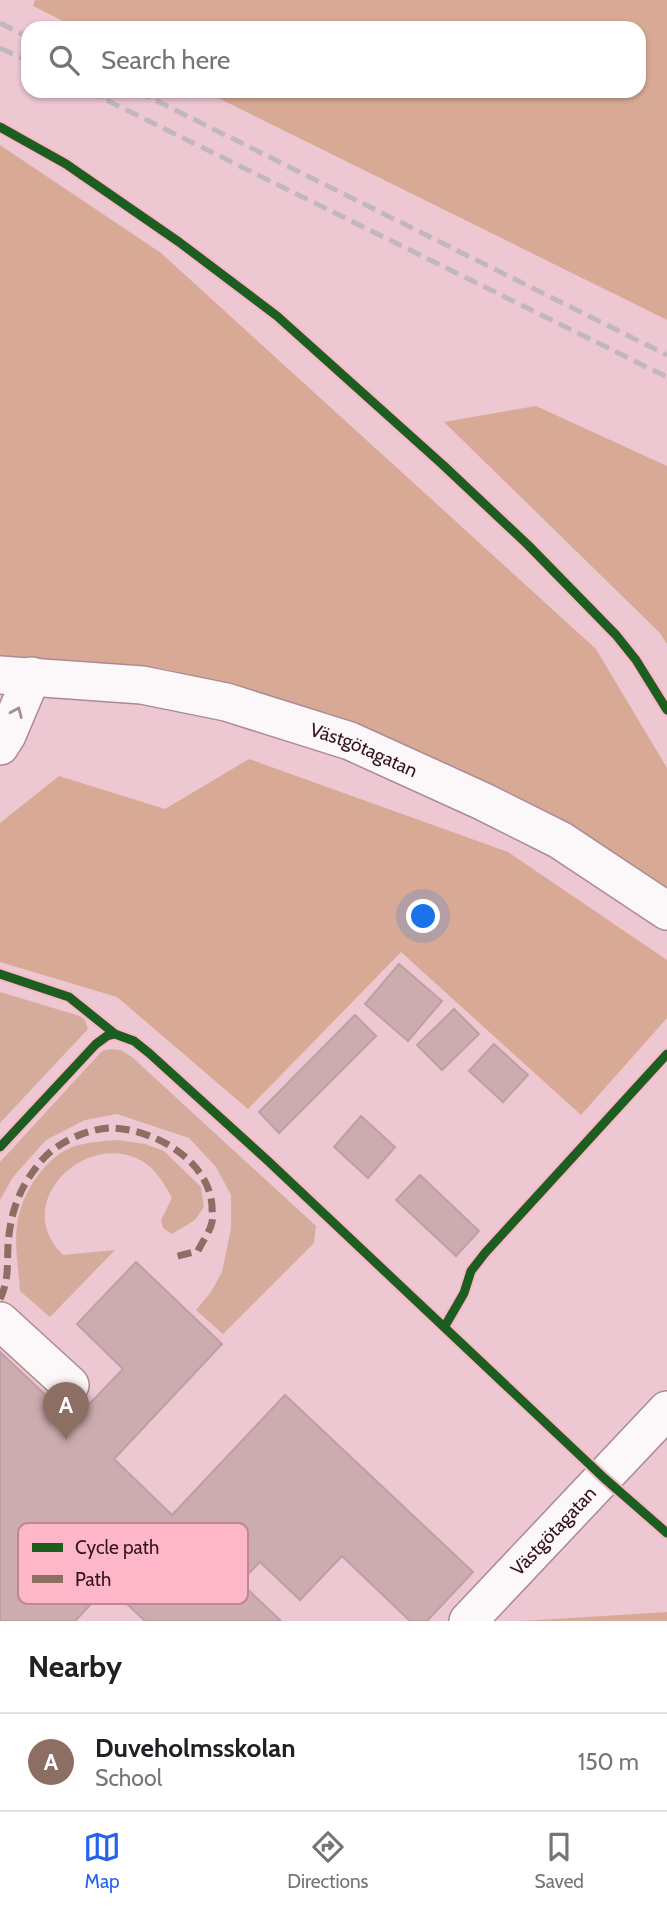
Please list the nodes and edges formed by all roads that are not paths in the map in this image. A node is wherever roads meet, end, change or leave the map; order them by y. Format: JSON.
{"nodes":[{"id":1,"x":16,"y":676,"type":"edge"},
{"id":2,"x":0,"y":746,"type":"edge"},
{"id":3,"x":667,"y":911,"type":"edge"},
{"id":4,"x":0,"y":1321,"type":"edge"},
{"id":5,"x":70,"y":1385,"type":"dead end"},
{"id":6,"x":667,"y":1410,"type":"edge"},
{"id":7,"x":468,"y":1621,"type":"edge"}],
"edges":[{"from":2,"to":1,"type":"street","name":"Västgötagatan","one_way":true},
{"from":1,"to":3,"type":"street","name":"Västgötagatan"},
{"from":4,"to":5,"type":"street"},
{"from":6,"to":7,"type":"street","name":"Västgötagatan"}]}
